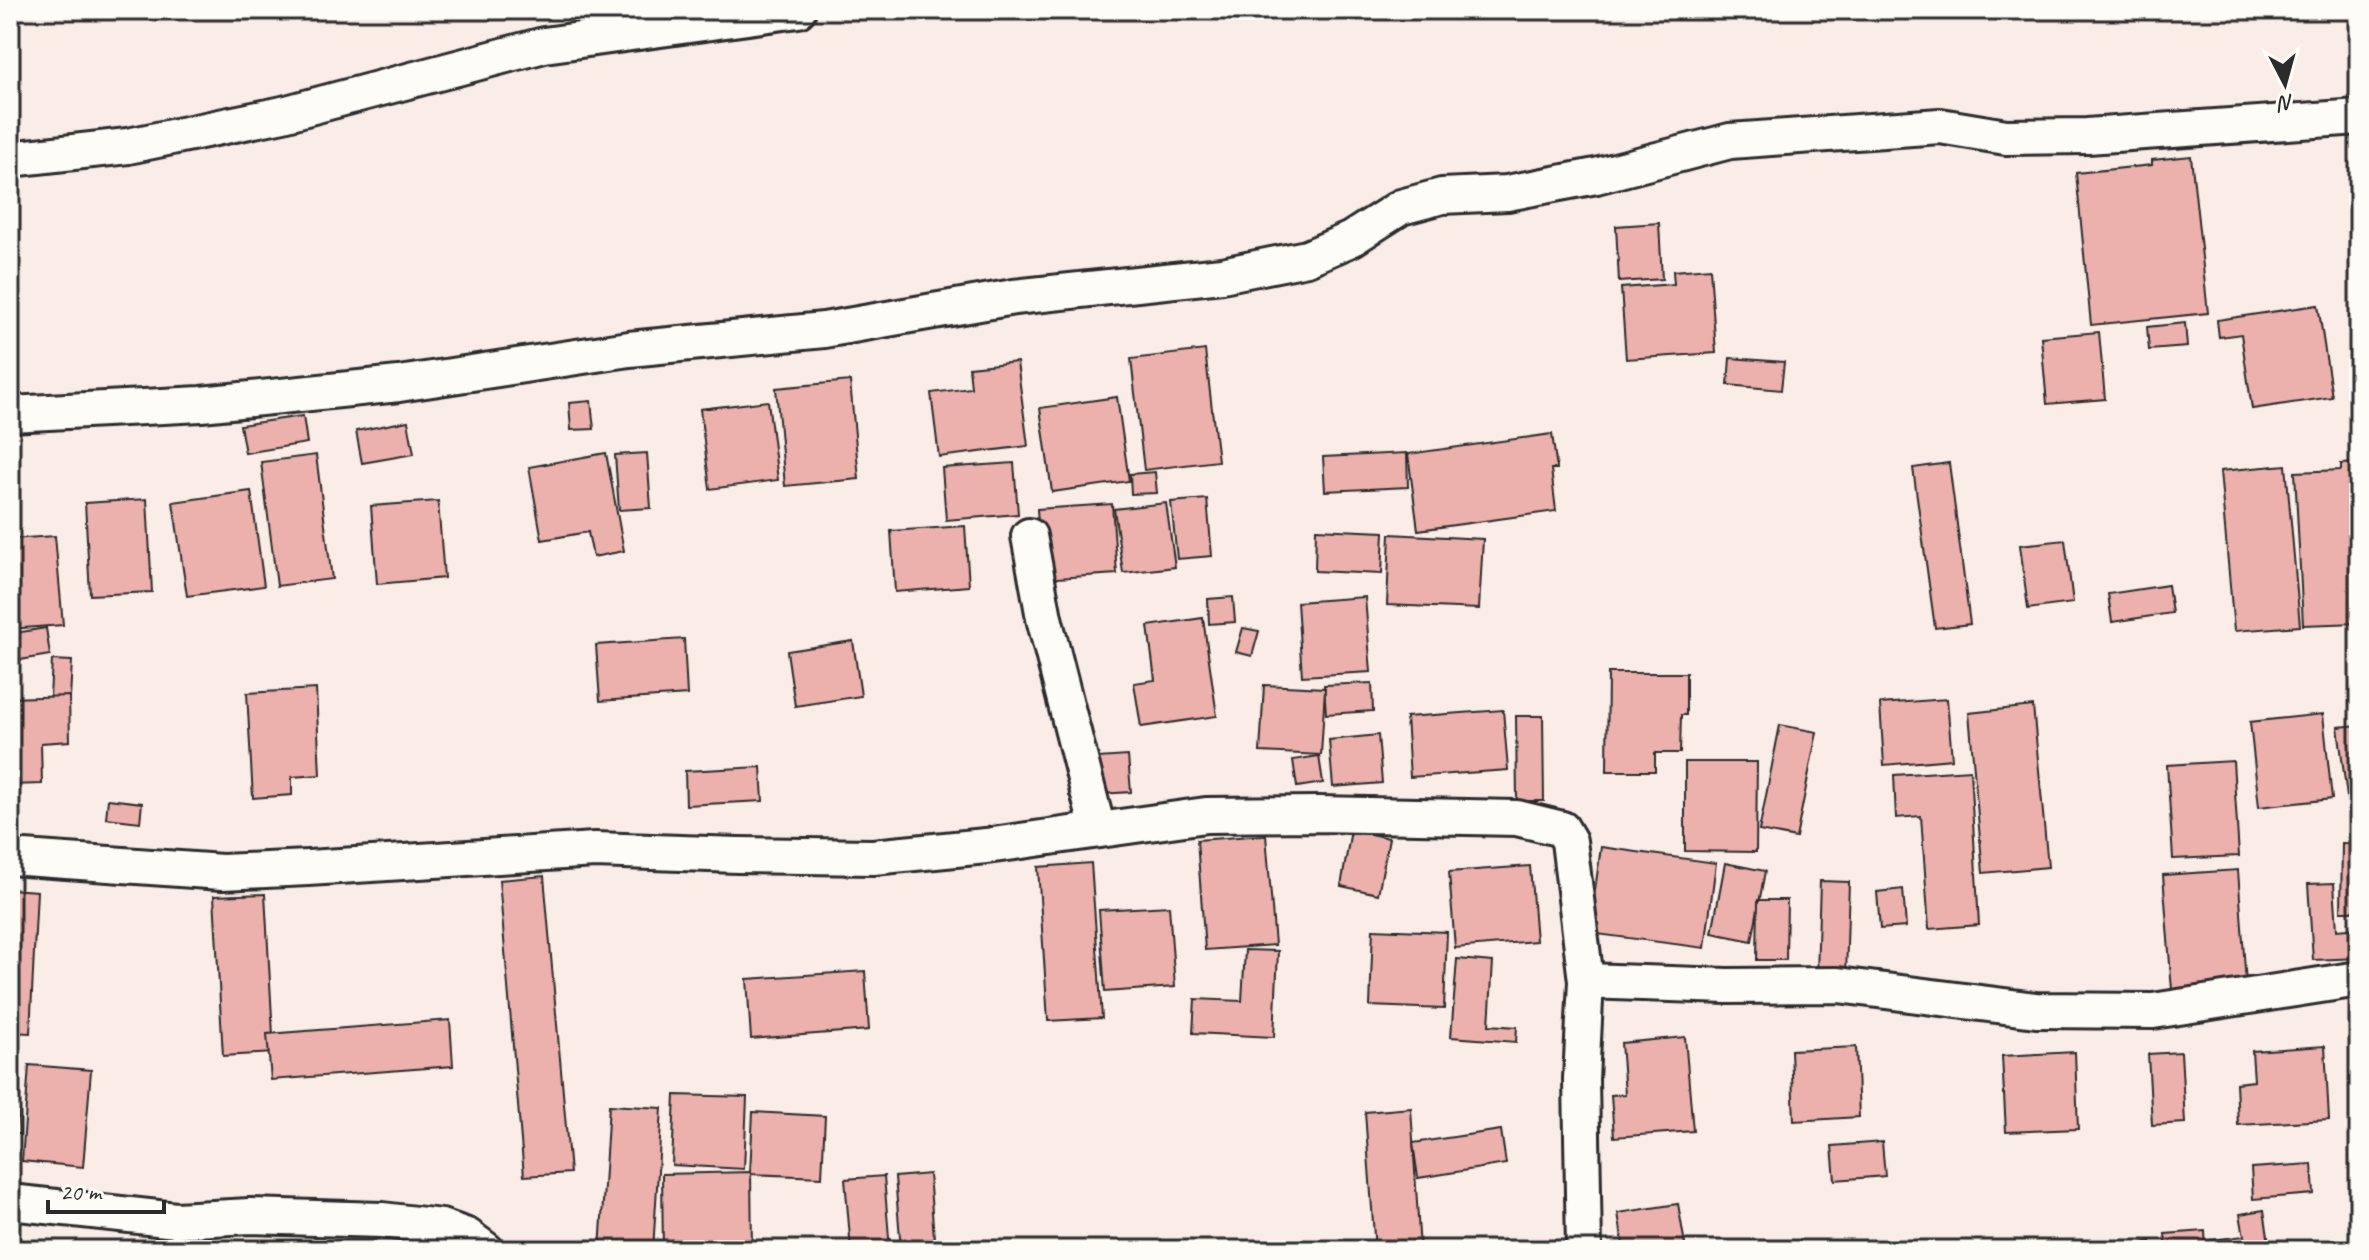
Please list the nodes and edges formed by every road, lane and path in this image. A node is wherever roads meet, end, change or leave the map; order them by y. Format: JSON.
{"nodes":[{"id":1,"x":798,"y":10,"type":"edge"},
{"id":2,"x":2359,"y":117,"type":"edge"},
{"id":3,"x":10,"y":159,"type":"edge"},
{"id":4,"x":10,"y":414,"type":"edge"},
{"id":5,"x":1029,"y":536,"type":"dead end"},
{"id":6,"x":1098,"y":830,"type":"junction"},
{"id":7,"x":10,"y":857,"type":"edge"},
{"id":8,"x":2359,"y":979,"type":"edge"},
{"id":9,"x":1586,"y":981,"type":"junction"},
{"id":10,"x":10,"y":1202,"type":"edge"},
{"id":11,"x":486,"y":1250,"type":"edge"},
{"id":12,"x":1584,"y":1250,"type":"edge"}],
"edges":[{"from":1,"to":3,"type":"street"},
{"from":2,"to":4,"type":"street"},
{"from":5,"to":6,"type":"street"},
{"from":6,"to":7,"type":"street"},
{"from":6,"to":9,"type":"street"},
{"from":8,"to":9,"type":"street"},
{"from":9,"to":12,"type":"street"},
{"from":10,"to":11,"type":"street"}]}
